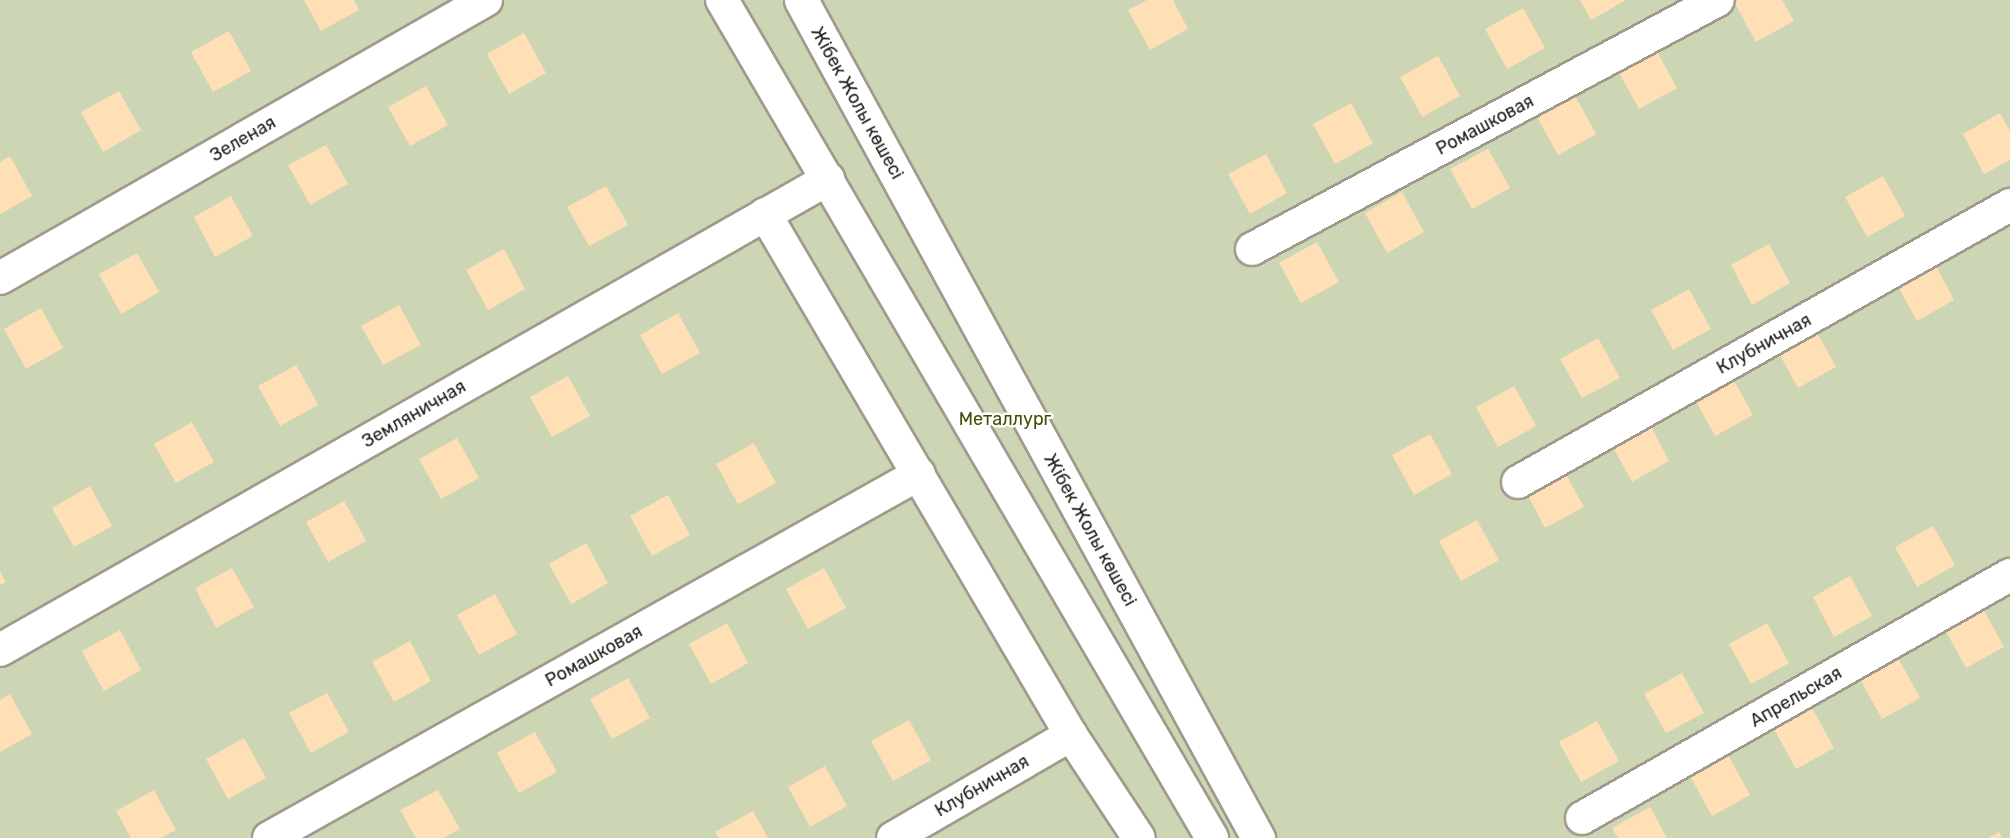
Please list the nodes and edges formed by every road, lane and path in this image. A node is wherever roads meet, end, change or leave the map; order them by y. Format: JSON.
{"nodes":[{"id":1,"x":486,"y":0,"type":"edge"},
{"id":2,"x":722,"y":0,"type":"edge"},
{"id":3,"x":801,"y":0,"type":"edge"},
{"id":4,"x":1718,"y":0,"type":"edge"},
{"id":5,"x":828,"y":179,"type":"junction"},
{"id":6,"x":2010,"y":206,"type":"edge"},
{"id":7,"x":765,"y":214,"type":"junction"},
{"id":8,"x":1252,"y":249,"type":"dead end"},
{"id":9,"x":0,"y":278,"type":"edge"},
{"id":10,"x":919,"y":474,"type":"junction"},
{"id":11,"x":1518,"y":482,"type":"dead end"},
{"id":12,"x":2010,"y":575,"type":"edge"},
{"id":13,"x":0,"y":650,"type":"edge"},
{"id":14,"x":1071,"y":735,"type":"junction"},
{"id":15,"x":1582,"y":818,"type":"dead end"},
{"id":16,"x":269,"y":838,"type":"edge"},
{"id":17,"x":893,"y":838,"type":"edge"},
{"id":18,"x":1139,"y":838,"type":"edge"},
{"id":19,"x":1212,"y":838,"type":"edge"},
{"id":20,"x":1258,"y":838,"type":"edge"}],
"edges":[{"from":1,"to":9,"type":"street","name":"Зеленая"},
{"from":2,"to":5,"type":"street"},
{"from":3,"to":20,"type":"highway","name":"Жібек Жолы көшесі"},
{"from":4,"to":8,"type":"street","name":"Ромашковая"},
{"from":5,"to":7,"type":"street","name":"Земляничная"},
{"from":5,"to":19,"type":"street"},
{"from":6,"to":11,"type":"street","name":"Клубничная"},
{"from":7,"to":10,"type":"street"},
{"from":7,"to":13,"type":"street","name":"Земляничная"},
{"from":10,"to":14,"type":"street"},
{"from":10,"to":16,"type":"street","name":"Ромашковая"},
{"from":12,"to":15,"type":"street","name":"Апрельская"},
{"from":14,"to":17,"type":"street","name":"Клубничная"},
{"from":14,"to":18,"type":"street"}]}
